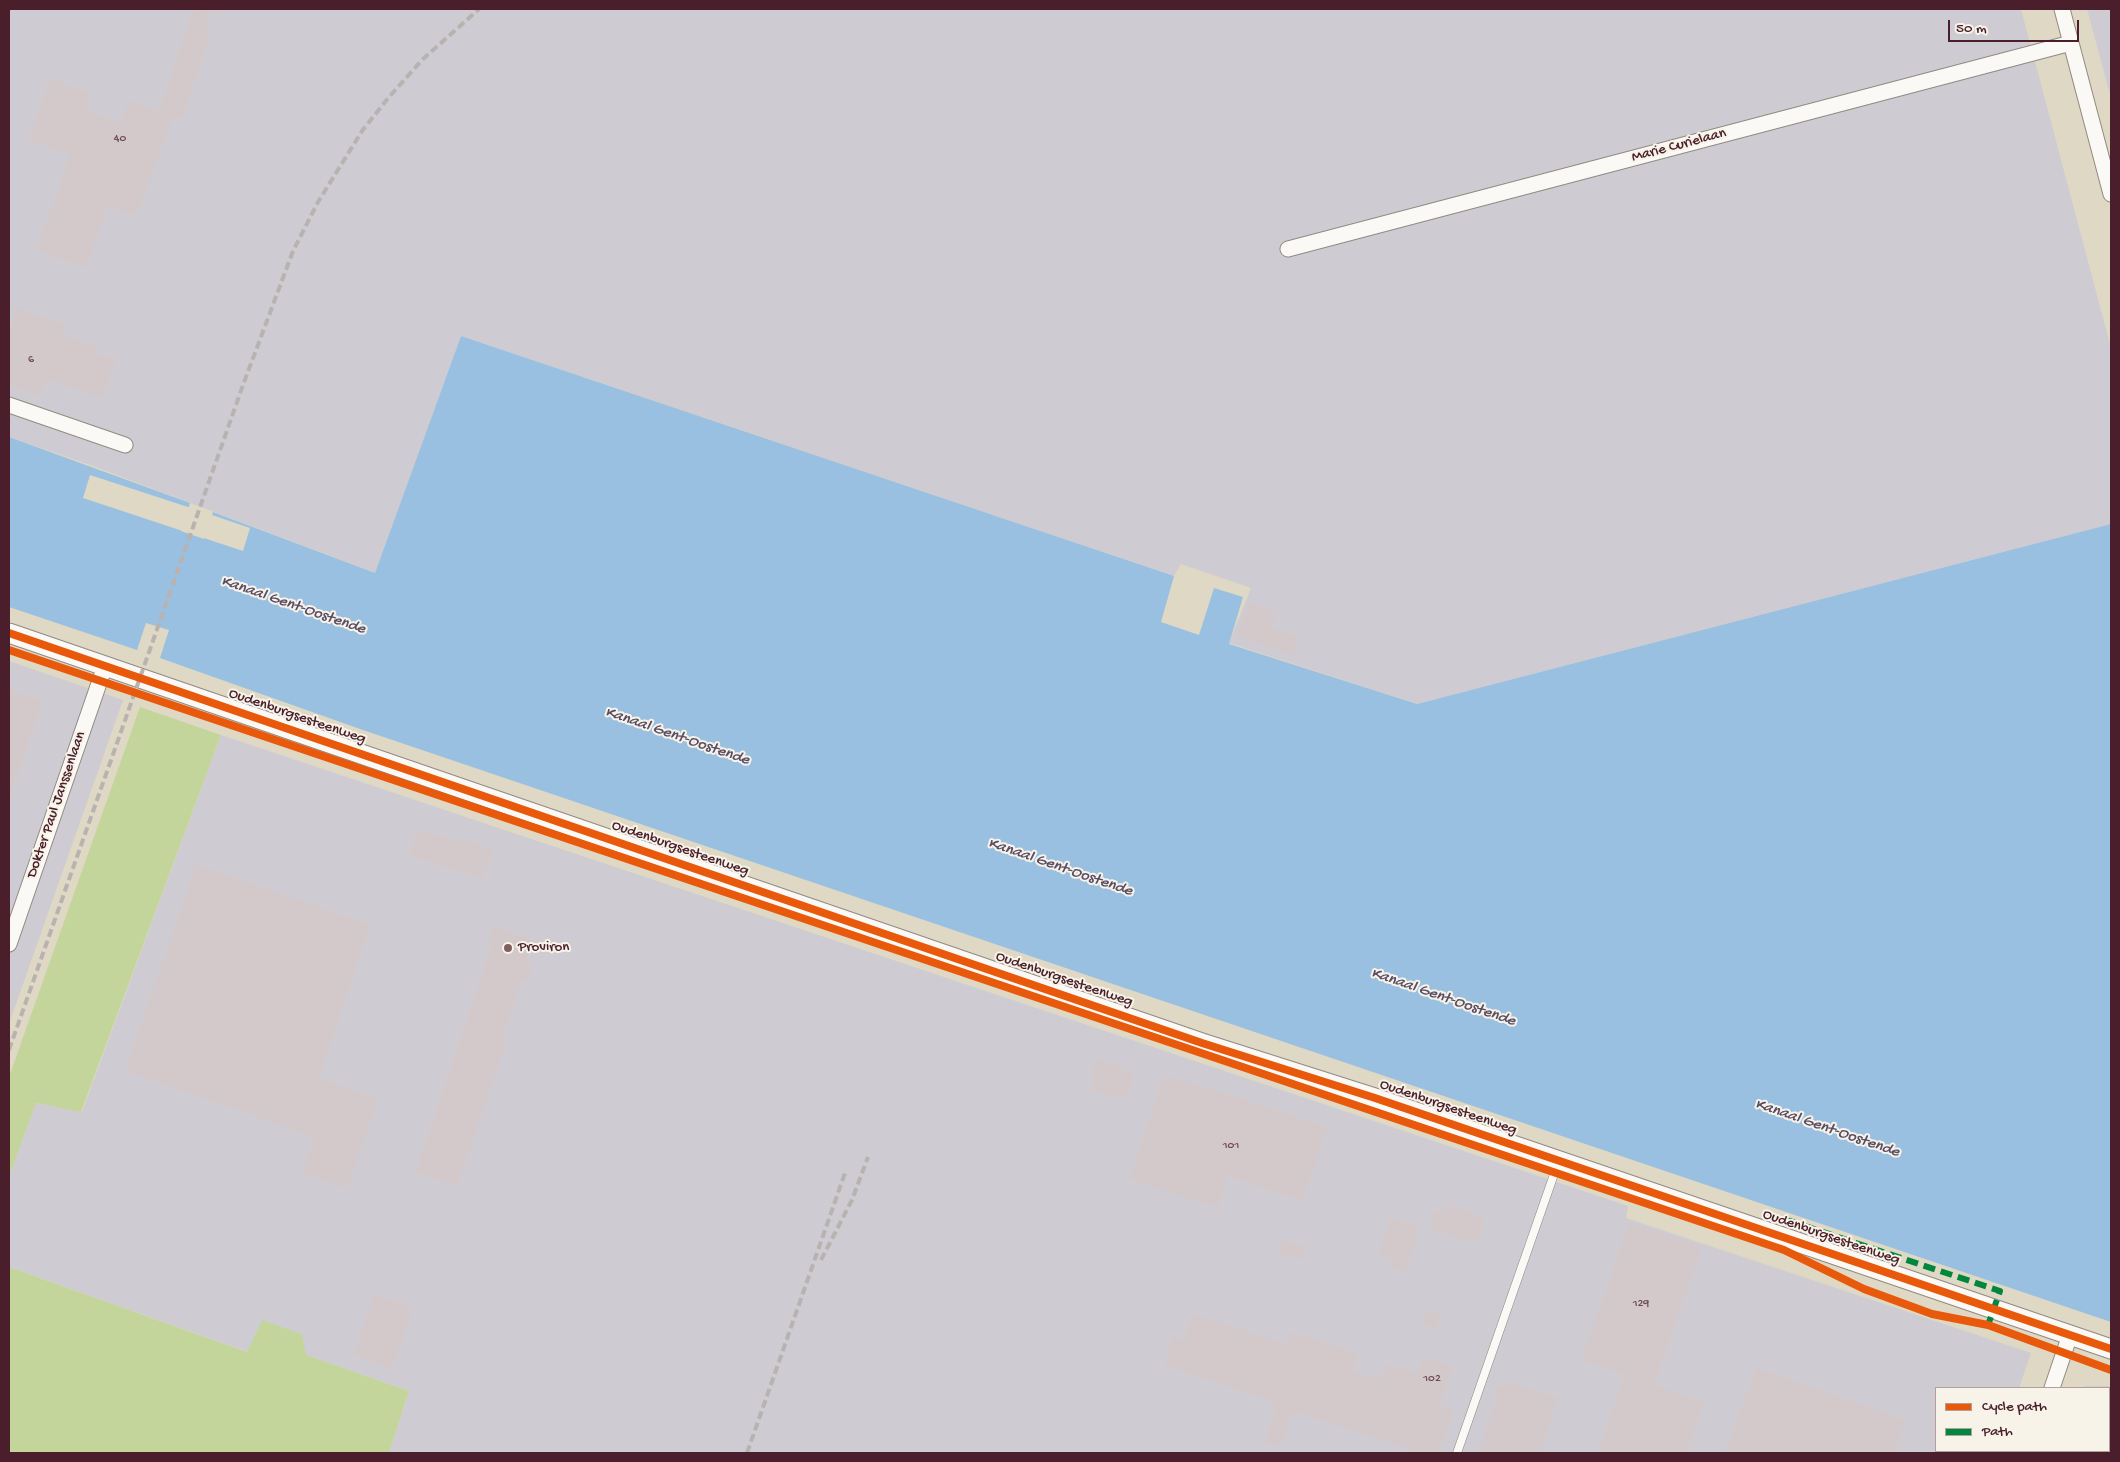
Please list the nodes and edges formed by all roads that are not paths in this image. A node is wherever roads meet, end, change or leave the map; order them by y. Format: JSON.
{"nodes":[{"id":1,"x":2062,"y":9,"type":"edge"},
{"id":2,"x":2071,"y":43,"type":"junction"},
{"id":3,"x":2111,"y":194,"type":"edge"},
{"id":4,"x":1288,"y":249,"type":"dead end"},
{"id":5,"x":9,"y":405,"type":"edge"},
{"id":6,"x":126,"y":445,"type":"dead end"},
{"id":7,"x":9,"y":633,"type":"edge"},
{"id":8,"x":105,"y":666,"type":"junction"},
{"id":9,"x":9,"y":944,"type":"edge"},
{"id":10,"x":1559,"y":1160,"type":"junction"},
{"id":11,"x":2070,"y":1335,"type":"junction"},
{"id":12,"x":2111,"y":1349,"type":"edge"},
{"id":13,"x":2052,"y":1387,"type":"edge"},
{"id":14,"x":1457,"y":1453,"type":"edge"}],
"edges":[{"from":1,"to":2,"type":"street"},
{"from":2,"to":3,"type":"street"},
{"from":2,"to":4,"type":"street","name":"Marie Curielaan"},
{"from":5,"to":6,"type":"street"},
{"from":7,"to":8,"type":"street","name":"Oudenburgsesteenweg"},
{"from":8,"to":9,"type":"street","name":"Dokter Paul Janssenlaan"},
{"from":8,"to":10,"type":"street","name":"Oudenburgsesteenweg"},
{"from":10,"to":11,"type":"street","name":"Oudenburgsesteenweg"},
{"from":10,"to":14,"type":"lane"},
{"from":11,"to":12,"type":"street","name":"Oudenburgsesteenweg"},
{"from":11,"to":13,"type":"street"}]}
